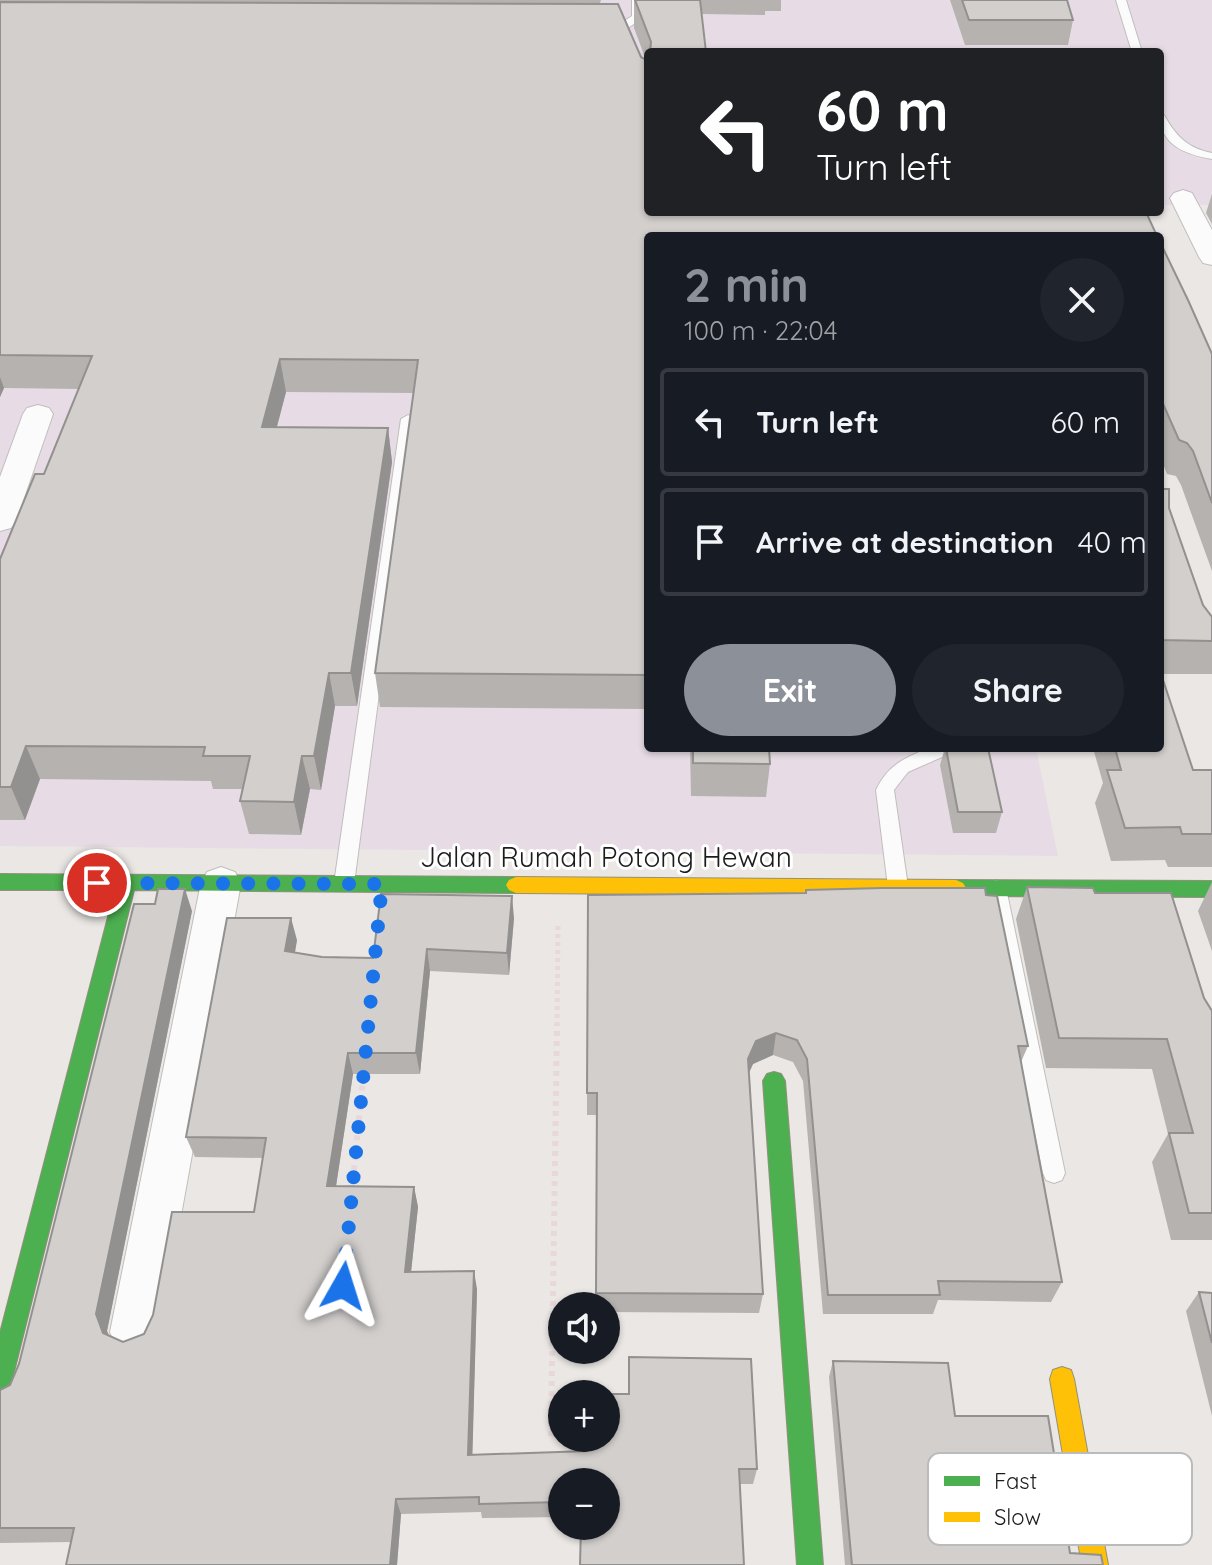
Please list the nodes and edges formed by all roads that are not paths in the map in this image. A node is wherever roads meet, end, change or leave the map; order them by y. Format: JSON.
{"nodes":[{"id":1,"x":637,"y":0,"type":"edge"},
{"id":2,"x":1121,"y":0,"type":"edge"},
{"id":3,"x":624,"y":26,"type":"junction"},
{"id":4,"x":596,"y":28,"type":"edge"},
{"id":5,"x":629,"y":40,"type":"edge"},
{"id":6,"x":1136,"y":48,"type":"edge"},
{"id":7,"x":1164,"y":125,"type":"edge"},
{"id":8,"x":1212,"y":156,"type":"edge"},
{"id":9,"x":1212,"y":197,"type":"edge"},
{"id":10,"x":1171,"y":198,"type":"edge"},
{"id":11,"x":1212,"y":257,"type":"edge"},
{"id":12,"x":38,"y":414,"type":"dead end"},
{"id":13,"x":408,"y":419,"type":"edge"},
{"id":14,"x":0,"y":521,"type":"edge"},
{"id":15,"x":935,"y":752,"type":"edge"},
{"id":16,"x":0,"y":882,"type":"edge"},
{"id":17,"x":126,"y":883,"type":"junction"},
{"id":18,"x":221,"y":883,"type":"junction"},
{"id":19,"x":344,"y":884,"type":"junction"},
{"id":20,"x":898,"y":887,"type":"junction"},
{"id":21,"x":996,"y":888,"type":"junction"},
{"id":22,"x":1169,"y":889,"type":"junction"},
{"id":23,"x":1212,"y":889,"type":"edge"},
{"id":24,"x":1182,"y":930,"type":"edge"},
{"id":25,"x":774,"y":1081,"type":"dead end"},
{"id":26,"x":1054,"y":1173,"type":"dead end"},
{"id":27,"x":135,"y":1332,"type":"dead end"},
{"id":28,"x":1062,"y":1379,"type":"dead end"},
{"id":29,"x":0,"y":1380,"type":"edge"},
{"id":30,"x":1075,"y":1453,"type":"edge"},
{"id":31,"x":1091,"y":1545,"type":"edge"},
{"id":32,"x":810,"y":1565,"type":"edge"},
{"id":33,"x":1095,"y":1565,"type":"edge"}],
"edges":[{"from":1,"to":3,"type":"lane"},
{"from":2,"to":6,"type":"lane"},
{"from":3,"to":4,"type":"lane"},
{"from":3,"to":5,"type":"lane"},
{"from":7,"to":8,"type":"lane"},
{"from":9,"to":10,"type":"street"},
{"from":10,"to":11,"type":"street"},
{"from":12,"to":14,"type":"street"},
{"from":13,"to":19,"type":"lane"},
{"from":15,"to":20,"type":"lane"},
{"from":16,"to":17,"type":"street","name":"Jalan Rumah Potong Hewan"},
{"from":17,"to":18,"type":"street","name":"Jalan Rumah Potong Hewan"},
{"from":17,"to":29,"type":"street"},
{"from":18,"to":19,"type":"street","name":"Jalan Rumah Potong Hewan"},
{"from":18,"to":27,"type":"street"},
{"from":19,"to":20,"type":"street","name":"Jalan Rumah Potong Hewan"},
{"from":20,"to":21,"type":"street","name":"Jalan Rumah Potong Hewan"},
{"from":21,"to":22,"type":"street","name":"Jalan Rumah Potong Hewan"},
{"from":21,"to":26,"type":"lane"},
{"from":22,"to":23,"type":"street","name":"Jalan Rumah Potong Hewan"},
{"from":22,"to":24,"type":"street"},
{"from":25,"to":32,"type":"street"},
{"from":28,"to":30,"type":"street"},
{"from":31,"to":33,"type":"street"}]}
